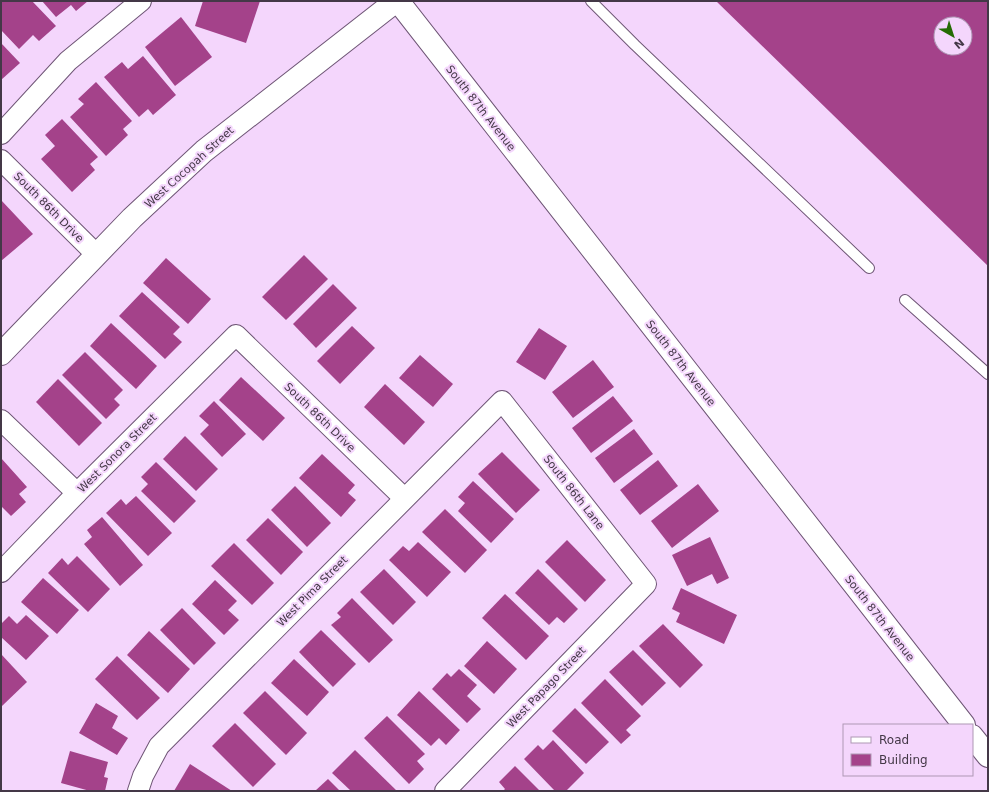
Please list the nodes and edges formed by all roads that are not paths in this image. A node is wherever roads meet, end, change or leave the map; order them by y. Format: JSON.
{"nodes":[{"id":1,"x":141,"y":1,"type":"edge"},
{"id":2,"x":397,"y":1,"type":"edge"},
{"id":3,"x":591,"y":1,"type":"edge"},
{"id":4,"x":1,"y":134,"type":"edge"},
{"id":5,"x":1,"y":160,"type":"edge"},
{"id":6,"x":96,"y":254,"type":"junction"},
{"id":7,"x":869,"y":268,"type":"dead end"},
{"id":8,"x":906,"y":300,"type":"dead end"},
{"id":9,"x":236,"y":335,"type":"joint"},
{"id":10,"x":1,"y":354,"type":"edge"},
{"id":11,"x":988,"y":374,"type":"edge"},
{"id":12,"x":502,"y":401,"type":"joint"},
{"id":13,"x":1,"y":420,"type":"edge"},
{"id":14,"x":77,"y":493,"type":"junction"},
{"id":15,"x":404,"y":498,"type":"junction"},
{"id":16,"x":1,"y":572,"type":"edge"},
{"id":17,"x":646,"y":584,"type":"joint"},
{"id":18,"x":963,"y":724,"type":"edge"},
{"id":19,"x":973,"y":737,"type":"edge"},
{"id":20,"x":988,"y":756,"type":"edge"},
{"id":21,"x":138,"y":791,"type":"edge"},
{"id":22,"x":445,"y":791,"type":"edge"}],
"edges":[{"from":1,"to":4,"type":"street"},
{"from":2,"to":6,"type":"street","name":"West Cocopah Street"},
{"from":2,"to":18,"type":"street","name":"South 87th Avenue"},
{"from":3,"to":7,"type":"lane"},
{"from":5,"to":6,"type":"street","name":"South 86th Drive"},
{"from":6,"to":10,"type":"street","name":"West Cocopah Street"},
{"from":8,"to":11,"type":"lane"},
{"from":9,"to":14,"type":"street","name":"West Sonora Street"},
{"from":9,"to":15,"type":"street","name":"South 86th Drive"},
{"from":12,"to":15,"type":"street","name":"West Pima Street"},
{"from":12,"to":17,"type":"street","name":"South 86th Lane"},
{"from":13,"to":14,"type":"street"},
{"from":14,"to":16,"type":"street","name":"West Sonora Street"},
{"from":15,"to":21,"type":"street","name":"West Pima Street"},
{"from":17,"to":22,"type":"street","name":"West Papago Street"},
{"from":19,"to":20,"type":"street"}]}
